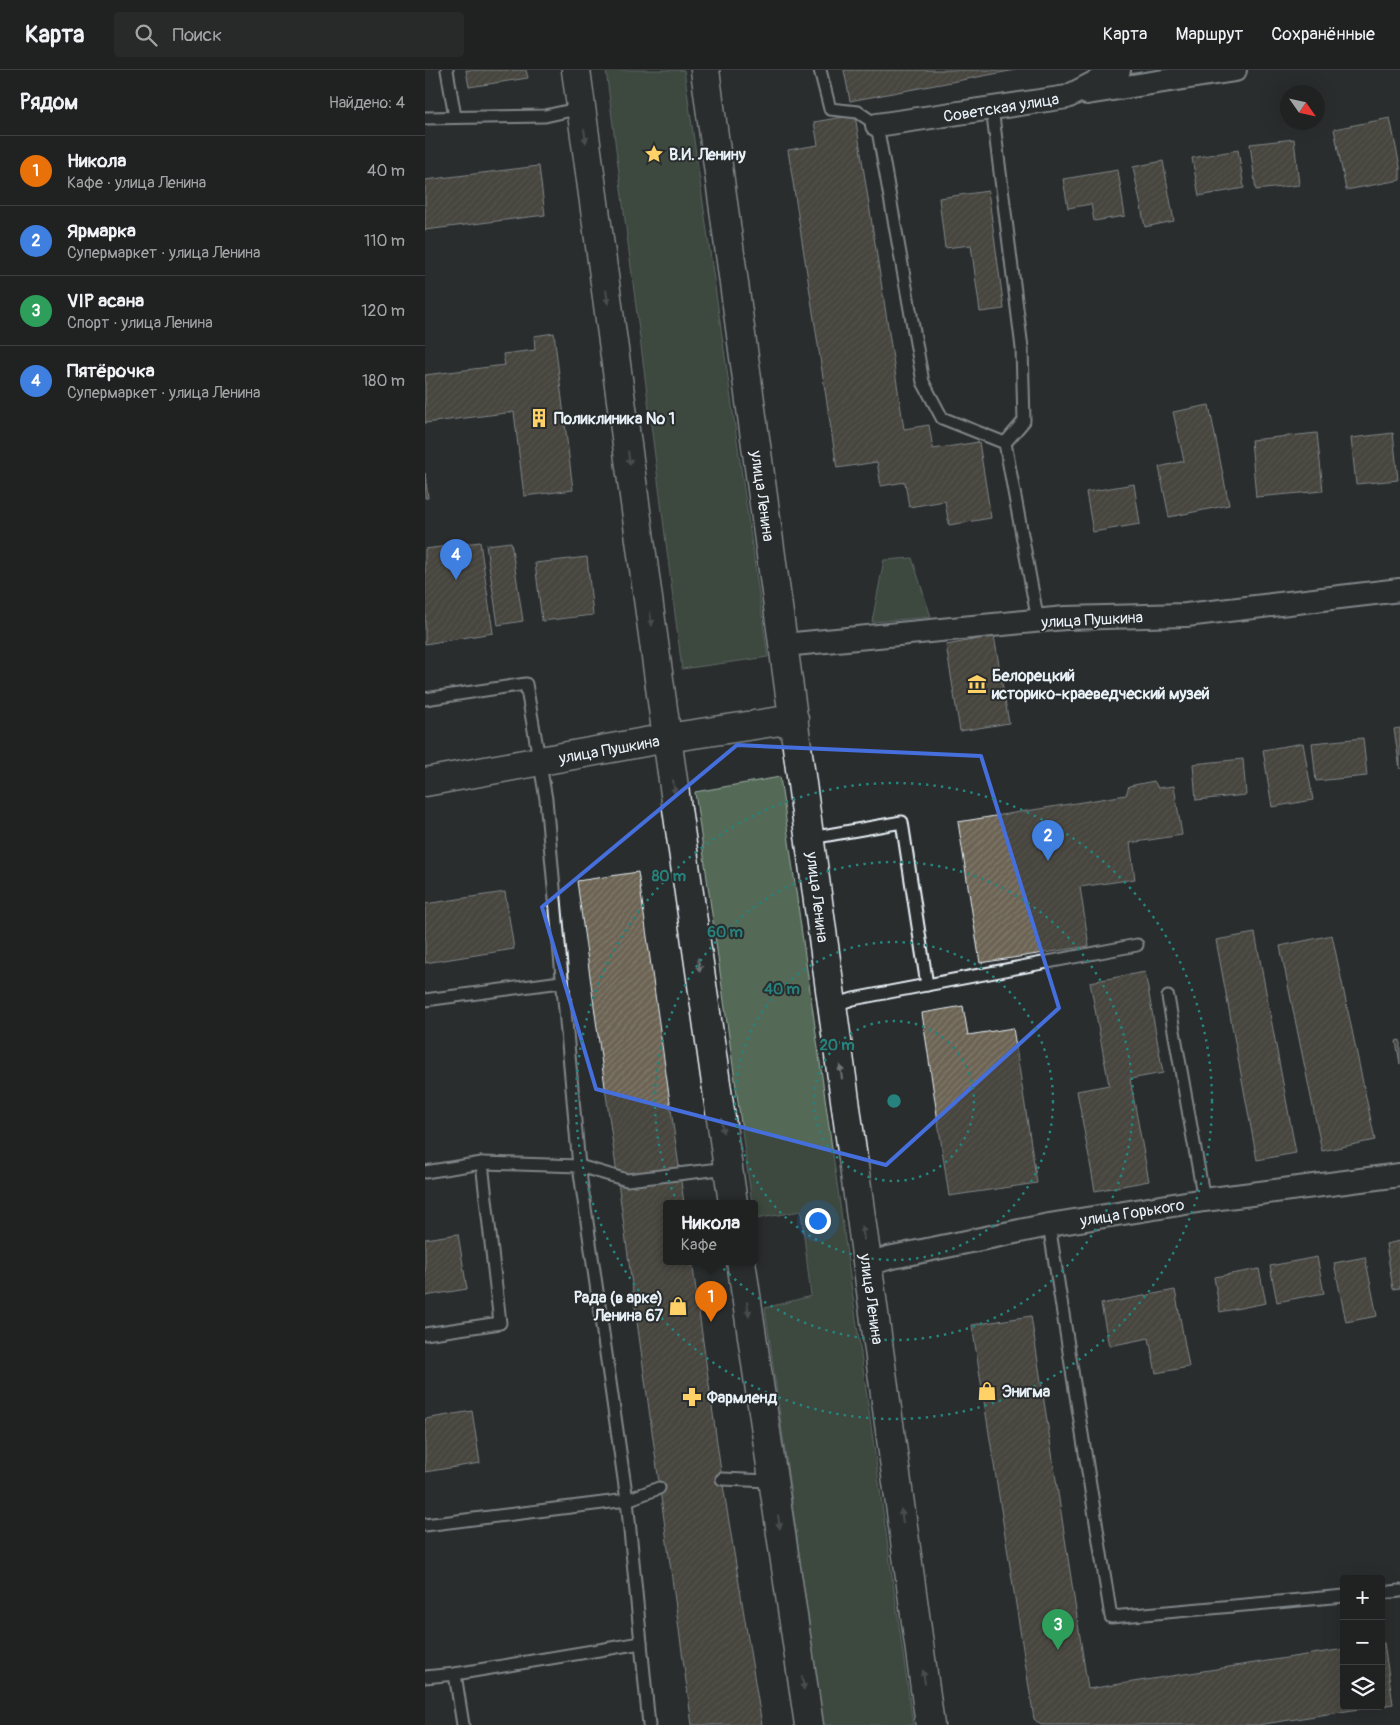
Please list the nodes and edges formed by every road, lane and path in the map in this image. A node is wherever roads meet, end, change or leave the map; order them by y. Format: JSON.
{"nodes":[{"id":1,"x":447,"y":70,"type":"edge"},
{"id":2,"x":576,"y":70,"type":"edge"},
{"id":3,"x":705,"y":70,"type":"edge"},
{"id":4,"x":820,"y":70,"type":"edge"},
{"id":5,"x":1119,"y":70,"type":"edge"},
{"id":6,"x":1235,"y":70,"type":"edge"},
{"id":7,"x":1067,"y":97,"type":"junction"},
{"id":8,"x":581,"y":108,"type":"junction"},
{"id":9,"x":992,"y":108,"type":"junction"},
{"id":10,"x":455,"y":117,"type":"junction"},
{"id":11,"x":425,"y":118,"type":"edge"},
{"id":12,"x":877,"y":125,"type":"junction"},
{"id":13,"x":1005,"y":443,"type":"junction"},
{"id":14,"x":1400,"y":590,"type":"edge"},
{"id":15,"x":1038,"y":621,"type":"junction"},
{"id":16,"x":783,"y":645,"type":"junction"},
{"id":17,"x":425,"y":699,"type":"edge"},
{"id":18,"x":794,"y":719,"type":"junction"},
{"id":19,"x":667,"y":738,"type":"junction"},
{"id":20,"x":540,"y":762,"type":"junction"},
{"id":21,"x":425,"y":782,"type":"edge"},
{"id":22,"x":811,"y":838,"type":"junction"},
{"id":23,"x":1137,"y":945,"type":"dead end"},
{"id":24,"x":561,"y":982,"type":"junction"},
{"id":25,"x":927,"y":985,"type":"junction"},
{"id":26,"x":1168,"y":997,"type":"dead end"},
{"id":27,"x":425,"y":1000,"type":"edge"},
{"id":28,"x":832,"y":1006,"type":"junction"},
{"id":29,"x":482,"y":1163,"type":"junction"},
{"id":30,"x":579,"y":1166,"type":"junction"},
{"id":31,"x":728,"y":1168,"type":"junction"},
{"id":32,"x":425,"y":1172,"type":"edge"},
{"id":33,"x":1400,"y":1175,"type":"edge"},
{"id":34,"x":733,"y":1200,"type":"edge"},
{"id":35,"x":1204,"y":1200,"type":"junction"},
{"id":36,"x":1049,"y":1225,"type":"junction"},
{"id":37,"x":742,"y":1265,"type":"edge"},
{"id":38,"x":867,"y":1265,"type":"junction"},
{"id":39,"x":425,"y":1334,"type":"edge"},
{"id":40,"x":722,"y":1480,"type":"dead end"},
{"id":41,"x":773,"y":1481,"type":"junction"},
{"id":42,"x":659,"y":1488,"type":"dead end"},
{"id":43,"x":627,"y":1500,"type":"junction"},
{"id":44,"x":425,"y":1525,"type":"edge"},
{"id":45,"x":1400,"y":1591,"type":"edge"},
{"id":46,"x":1385,"y":1593,"type":"edge"},
{"id":47,"x":1340,"y":1596,"type":"edge"},
{"id":48,"x":641,"y":1643,"type":"junction"},
{"id":49,"x":455,"y":1674,"type":"junction"},
{"id":50,"x":425,"y":1677,"type":"edge"},
{"id":51,"x":463,"y":1725,"type":"edge"},
{"id":52,"x":649,"y":1725,"type":"edge"},
{"id":53,"x":809,"y":1725,"type":"edge"},
{"id":54,"x":930,"y":1725,"type":"edge"}],
"edges":[{"from":1,"to":10,"type":"lane"},
{"from":2,"to":8,"type":"main road"},
{"from":3,"to":16,"type":"main road","name":"улица Ленина"},
{"from":4,"to":12,"type":"lane"},
{"from":5,"to":7,"type":"street","name":"Советская улица"},
{"from":6,"to":7,"type":"street"},
{"from":7,"to":9,"type":"street","name":"Советская улица"},
{"from":8,"to":10,"type":"lane"},
{"from":8,"to":19,"type":"main road","one_way":true},
{"from":9,"to":12,"type":"street","name":"Советская улица"},
{"from":9,"to":13,"type":"lane"},
{"from":10,"to":11,"type":"lane"},
{"from":12,"to":13,"type":"lane"},
{"from":13,"to":15,"type":"lane"},
{"from":14,"to":15,"type":"street","name":"улица Пушкина"},
{"from":15,"to":16,"type":"street","name":"улица Пушкина"},
{"from":16,"to":18,"type":"main road","name":"улица Ленина"},
{"from":17,"to":20,"type":"lane"},
{"from":18,"to":19,"type":"main road","name":"улица Пушкина"},
{"from":18,"to":22,"type":"main road","name":"улица Ленина"},
{"from":19,"to":20,"type":"main road","name":"улица Пушкина"},
{"from":19,"to":31,"type":"main road","one_way":true},
{"from":20,"to":21,"type":"main road","name":"улица Пушкина"},
{"from":20,"to":24,"type":"lane"},
{"from":22,"to":25,"type":"lane"},
{"from":22,"to":28,"type":"main road","name":"улица Ленина"},
{"from":23,"to":25,"type":"lane"},
{"from":24,"to":27,"type":"lane"},
{"from":24,"to":30,"type":"lane"},
{"from":25,"to":28,"type":"lane"},
{"from":26,"to":35,"type":"lane"},
{"from":38,"to":28,"type":"main road","name":"улица Ленина","one_way":true},
{"from":29,"to":30,"type":"lane"},
{"from":29,"to":32,"type":"lane"},
{"from":29,"to":39,"type":"lane"},
{"from":30,"to":31,"type":"lane"},
{"from":30,"to":43,"type":"lane"},
{"from":31,"to":34,"type":"main road"},
{"from":33,"to":35,"type":"street","name":"улица Горького"},
{"from":35,"to":36,"type":"street","name":"улица Горького"},
{"from":36,"to":38,"type":"street","name":"улица Горького"},
{"from":36,"to":47,"type":"lane"},
{"from":37,"to":41,"type":"main road","one_way":true},
{"from":54,"to":38,"type":"main road","name":"улица Ленина","one_way":true},
{"from":40,"to":41,"type":"lane"},
{"from":41,"to":53,"type":"main road","one_way":true},
{"from":42,"to":43,"type":"lane"},
{"from":43,"to":44,"type":"lane"},
{"from":43,"to":48,"type":"lane"},
{"from":45,"to":46,"type":"lane"},
{"from":48,"to":49,"type":"lane"},
{"from":48,"to":52,"type":"lane"},
{"from":49,"to":50,"type":"lane"},
{"from":49,"to":51,"type":"lane"}]}
